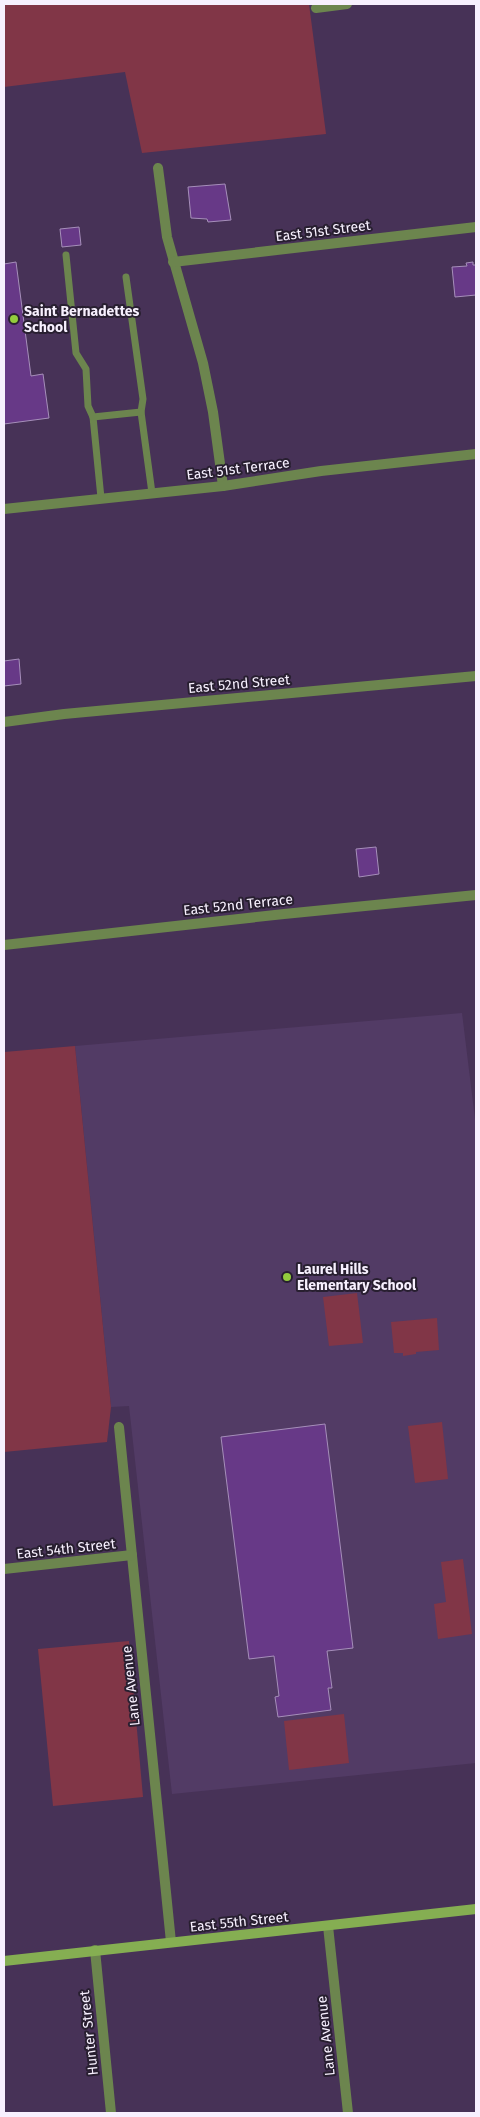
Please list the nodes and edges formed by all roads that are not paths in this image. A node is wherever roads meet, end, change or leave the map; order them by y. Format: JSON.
{"nodes":[{"id":1,"x":347,"y":4,"type":"edge"},
{"id":2,"x":316,"y":8,"type":"dead end"},
{"id":3,"x":158,"y":168,"type":"dead end"},
{"id":4,"x":476,"y":227,"type":"edge"},
{"id":5,"x":66,"y":255,"type":"dead end"},
{"id":6,"x":173,"y":262,"type":"junction"},
{"id":7,"x":126,"y":277,"type":"dead end"},
{"id":8,"x":141,"y":412,"type":"junction"},
{"id":9,"x":94,"y":418,"type":"junction"},
{"id":10,"x":476,"y":454,"type":"edge"},
{"id":11,"x":223,"y":486,"type":"junction"},
{"id":12,"x":152,"y":493,"type":"junction"},
{"id":13,"x":101,"y":498,"type":"junction"},
{"id":14,"x":4,"y":508,"type":"edge"},
{"id":15,"x":476,"y":676,"type":"edge"},
{"id":16,"x":4,"y":722,"type":"edge"},
{"id":17,"x":476,"y":895,"type":"edge"},
{"id":18,"x":4,"y":945,"type":"edge"},
{"id":19,"x":119,"y":1427,"type":"dead end"},
{"id":20,"x":132,"y":1555,"type":"junction"},
{"id":21,"x":4,"y":1570,"type":"edge"},
{"id":22,"x":476,"y":1910,"type":"edge"},
{"id":23,"x":328,"y":1926,"type":"junction"},
{"id":24,"x":172,"y":1942,"type":"junction"},
{"id":25,"x":95,"y":1950,"type":"junction"},
{"id":26,"x":4,"y":1961,"type":"edge"},
{"id":27,"x":111,"y":2113,"type":"edge"},
{"id":28,"x":348,"y":2113,"type":"edge"}],
"edges":[{"from":1,"to":2,"type":"street"},
{"from":3,"to":6,"type":"street"},
{"from":4,"to":6,"type":"street","name":"East 51st Street"},
{"from":5,"to":9,"type":"lane"},
{"from":6,"to":11,"type":"street"},
{"from":7,"to":8,"type":"lane"},
{"from":8,"to":9,"type":"lane"},
{"from":8,"to":12,"type":"lane"},
{"from":9,"to":13,"type":"lane"},
{"from":10,"to":11,"type":"street","name":"East 51st Terrace"},
{"from":11,"to":12,"type":"street","name":"East 51st Terrace"},
{"from":12,"to":13,"type":"street","name":"East 51st Terrace"},
{"from":13,"to":14,"type":"street","name":"East 51st Terrace"},
{"from":15,"to":16,"type":"street","name":"East 52nd Street"},
{"from":17,"to":18,"type":"street","name":"East 52nd Terrace"},
{"from":19,"to":20,"type":"street","name":"Lane Avenue"},
{"from":20,"to":21,"type":"street","name":"East 54th Street"},
{"from":20,"to":24,"type":"street","name":"Lane Avenue"},
{"from":22,"to":23,"type":"street","name":"East 55th Street"},
{"from":23,"to":24,"type":"street","name":"East 55th Street"},
{"from":23,"to":28,"type":"street","name":"Lane Avenue"},
{"from":24,"to":25,"type":"street","name":"East 55th Street"},
{"from":25,"to":26,"type":"street","name":"East 55th Street"},
{"from":25,"to":27,"type":"street","name":"Hunter Street"}]}
